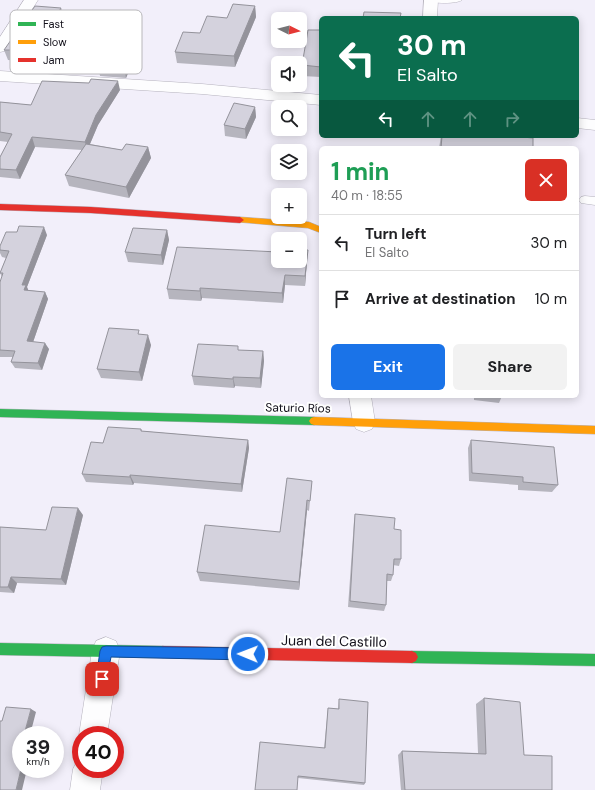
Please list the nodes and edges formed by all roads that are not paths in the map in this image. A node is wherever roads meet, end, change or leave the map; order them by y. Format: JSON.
{"nodes":[{"id":1,"x":31,"y":0,"type":"edge"},
{"id":2,"x":431,"y":0,"type":"edge"},
{"id":3,"x":458,"y":0,"type":"edge"},
{"id":4,"x":25,"y":10,"type":"edge"},
{"id":5,"x":430,"y":16,"type":"edge"},
{"id":6,"x":10,"y":33,"type":"edge"},
{"id":7,"x":0,"y":48,"type":"edge"},
{"id":8,"x":0,"y":76,"type":"edge"},
{"id":9,"x":319,"y":100,"type":"edge"},
{"id":10,"x":579,"y":123,"type":"edge"},
{"id":11,"x":595,"y":125,"type":"edge"},
{"id":12,"x":0,"y":207,"type":"edge"},
{"id":13,"x":319,"y":229,"type":"edge"},
{"id":14,"x":360,"y":398,"type":"edge"},
{"id":15,"x":0,"y":413,"type":"edge"},
{"id":16,"x":364,"y":422,"type":"junction"},
{"id":17,"x":595,"y":430,"type":"edge"},
{"id":18,"x":0,"y":649,"type":"edge"},
{"id":19,"x":106,"y":651,"type":"junction"},
{"id":20,"x":595,"y":660,"type":"edge"},
{"id":21,"x":94,"y":726,"type":"edge"},
{"id":22,"x":87,"y":778,"type":"edge"},
{"id":23,"x":85,"y":790,"type":"edge"}],
"edges":[{"from":1,"to":4,"type":"street"},
{"from":2,"to":3,"type":"lane"},
{"from":2,"to":5,"type":"street"},
{"from":6,"to":7,"type":"street"},
{"from":8,"to":9,"type":"street"},
{"from":10,"to":11,"type":"street"},
{"from":12,"to":13,"type":"street"},
{"from":14,"to":16,"type":"street"},
{"from":15,"to":16,"type":"street","name":"Saturio Ríos"},
{"from":16,"to":17,"type":"street","name":"Saturio Ríos"},
{"from":18,"to":19,"type":"street","name":"Juan del Castillo"},
{"from":19,"to":20,"type":"street","name":"Juan del Castillo"},
{"from":19,"to":21,"type":"street"},
{"from":22,"to":23,"type":"street"}]}
